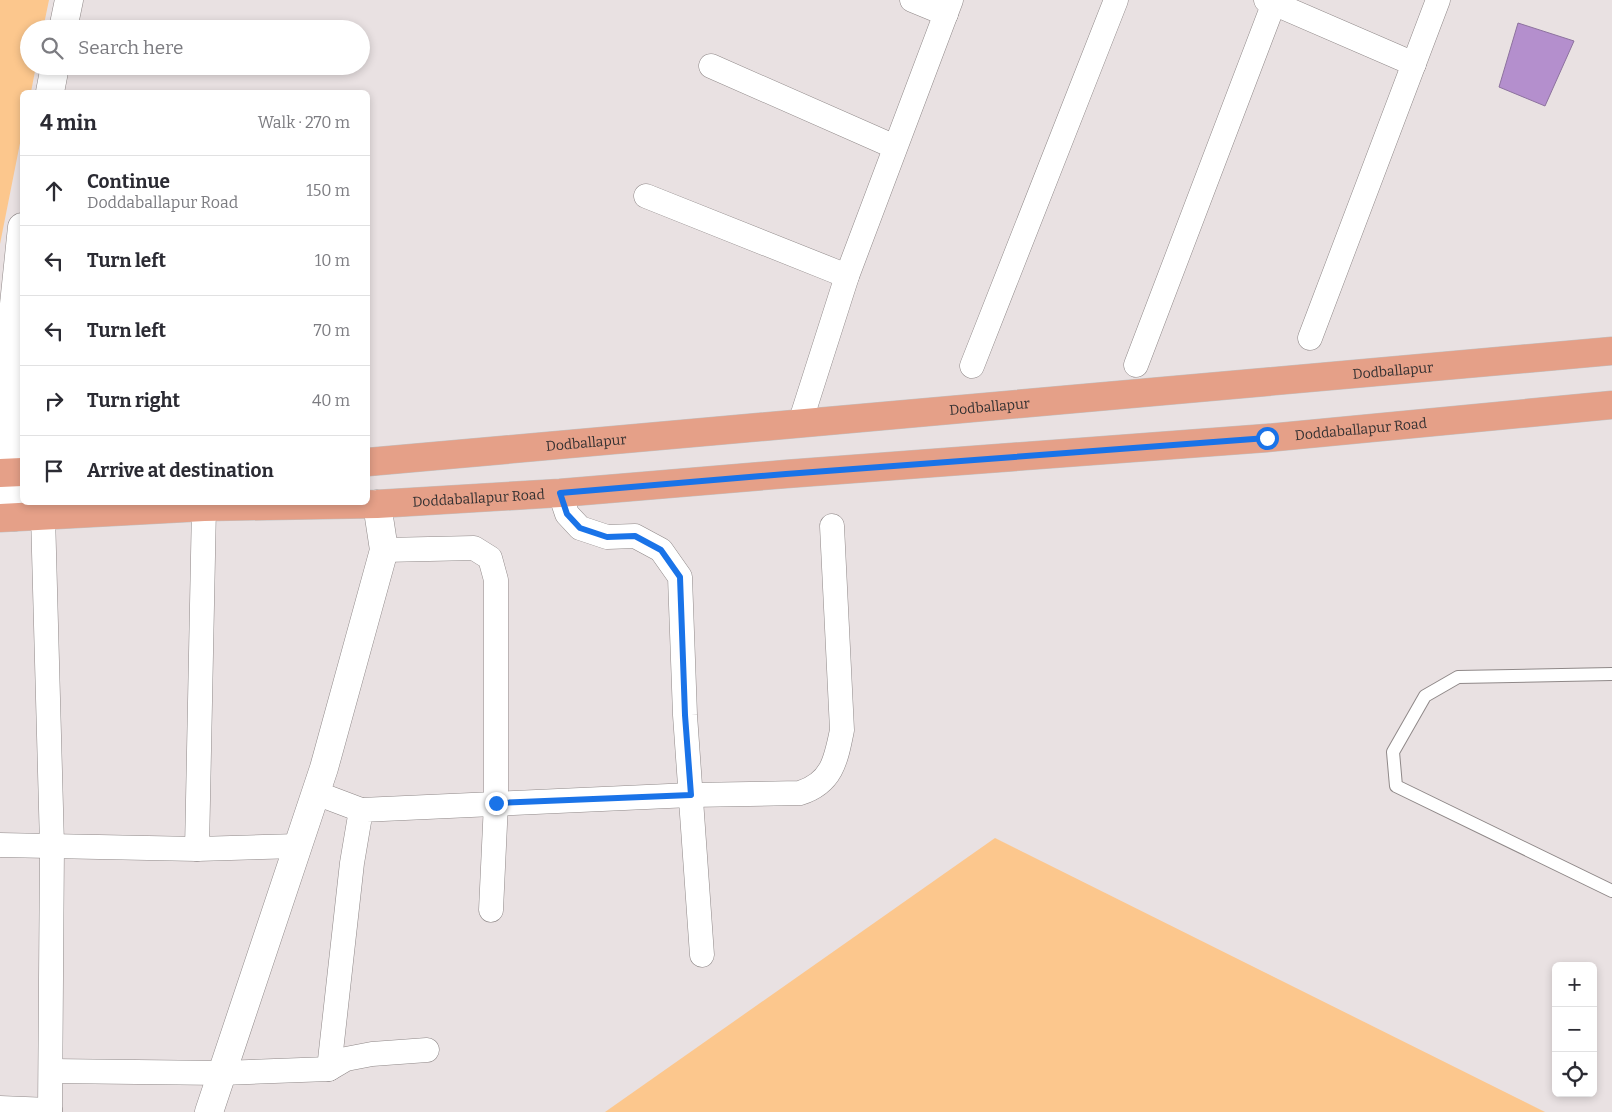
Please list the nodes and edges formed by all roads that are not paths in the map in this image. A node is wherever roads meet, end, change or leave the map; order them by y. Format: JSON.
{"nodes":[{"id":1,"x":69,"y":0,"type":"edge"},
{"id":2,"x":912,"y":0,"type":"edge"},
{"id":3,"x":1116,"y":0,"type":"edge"},
{"id":4,"x":1438,"y":0,"type":"edge"},
{"id":5,"x":1272,"y":1,"type":"edge"},
{"id":6,"x":949,"y":7,"type":"edge"},
{"id":7,"x":65,"y":20,"type":"edge"},
{"id":8,"x":1414,"y":64,"type":"junction"},
{"id":9,"x":711,"y":66,"type":"dead end"},
{"id":10,"x":54,"y":75,"type":"edge"},
{"id":11,"x":50,"y":90,"type":"edge"},
{"id":12,"x":896,"y":147,"type":"junction"},
{"id":13,"x":646,"y":196,"type":"dead end"},
{"id":14,"x":20,"y":246,"type":"edge"},
{"id":15,"x":847,"y":276,"type":"junction"},
{"id":16,"x":1310,"y":338,"type":"dead end"},
{"id":17,"x":1612,"y":351,"type":"edge"},
{"id":18,"x":1136,"y":365,"type":"dead end"},
{"id":19,"x":972,"y":366,"type":"dead end"},
{"id":20,"x":1612,"y":404,"type":"edge"},
{"id":21,"x":800,"y":423,"type":"junction"},
{"id":22,"x":370,"y":462,"type":"edge"},
{"id":23,"x":12,"y":473,"type":"edge"},
{"id":24,"x":560,"y":493,"type":"junction"},
{"id":25,"x":370,"y":504,"type":"edge"},
{"id":26,"x":377,"y":504,"type":"junction"},
{"id":27,"x":319,"y":505,"type":"edge"},
{"id":28,"x":204,"y":507,"type":"junction"},
{"id":29,"x":43,"y":516,"type":"junction"},
{"id":30,"x":7,"y":518,"type":"edge"},
{"id":31,"x":832,"y":526,"type":"dead end"},
{"id":32,"x":384,"y":550,"type":"junction"},
{"id":33,"x":1612,"y":674,"type":"edge"},
{"id":34,"x":316,"y":793,"type":"junction"},
{"id":35,"x":691,"y":795,"type":"junction"},
{"id":36,"x":496,"y":803,"type":"junction"},
{"id":37,"x":361,"y":810,"type":"junction"},
{"id":38,"x":0,"y":845,"type":"edge"},
{"id":39,"x":52,"y":845,"type":"junction"},
{"id":40,"x":298,"y":846,"type":"junction"},
{"id":41,"x":197,"y":849,"type":"junction"},
{"id":42,"x":1612,"y":891,"type":"edge"},
{"id":43,"x":491,"y":910,"type":"dead end"},
{"id":44,"x":702,"y":955,"type":"dead end"},
{"id":45,"x":428,"y":1050,"type":"dead end"},
{"id":46,"x":329,"y":1069,"type":"junction"},
{"id":47,"x":51,"y":1071,"type":"junction"},
{"id":48,"x":222,"y":1073,"type":"junction"},
{"id":49,"x":0,"y":1108,"type":"edge"},
{"id":50,"x":50,"y":1111,"type":"edge"},
{"id":51,"x":209,"y":1112,"type":"edge"}],
"edges":[{"from":1,"to":7,"type":"street"},
{"from":2,"to":6,"type":"street"},
{"from":3,"to":19,"type":"street"},
{"from":4,"to":8,"type":"street"},
{"from":5,"to":8,"type":"street"},
{"from":5,"to":18,"type":"street"},
{"from":6,"to":12,"type":"street"},
{"from":8,"to":16,"type":"street"},
{"from":9,"to":12,"type":"street"},
{"from":10,"to":11,"type":"street"},
{"from":12,"to":15,"type":"street"},
{"from":13,"to":15,"type":"street"},
{"from":14,"to":23,"type":"street"},
{"from":15,"to":21,"type":"street"},
{"from":17,"to":21,"type":"main road","name":"Dodballapur"},
{"from":20,"to":24,"type":"main road","name":"Doddaballapur Road"},
{"from":21,"to":22,"type":"main road","name":"Dodballapur"},
{"from":23,"to":30,"type":"street"},
{"from":24,"to":26,"type":"main road","name":"Doddaballapur Road"},
{"from":24,"to":35,"type":"street"},
{"from":25,"to":26,"type":"main road","name":"Doddaballapur Road"},
{"from":26,"to":32,"type":"street"},
{"from":27,"to":28,"type":"main road","name":"Doddaballapur Road"},
{"from":28,"to":29,"type":"main road","name":"Doddaballapur Road"},
{"from":28,"to":41,"type":"street"},
{"from":29,"to":30,"type":"main road","name":"Doddaballapur Road"},
{"from":29,"to":39,"type":"street"},
{"from":31,"to":35,"type":"street"},
{"from":32,"to":34,"type":"street"},
{"from":32,"to":36,"type":"street"},
{"from":33,"to":42,"type":"lane"},
{"from":34,"to":37,"type":"street"},
{"from":34,"to":40,"type":"street"},
{"from":35,"to":36,"type":"street"},
{"from":35,"to":44,"type":"street"},
{"from":36,"to":37,"type":"street"},
{"from":36,"to":43,"type":"street"},
{"from":37,"to":46,"type":"street"},
{"from":38,"to":39,"type":"street"},
{"from":39,"to":41,"type":"street"},
{"from":39,"to":47,"type":"street"},
{"from":40,"to":41,"type":"street"},
{"from":40,"to":48,"type":"street"},
{"from":45,"to":46,"type":"street"},
{"from":46,"to":48,"type":"street"},
{"from":47,"to":48,"type":"street"},
{"from":47,"to":50,"type":"street"},
{"from":48,"to":51,"type":"street"},
{"from":49,"to":50,"type":"street"}]}
